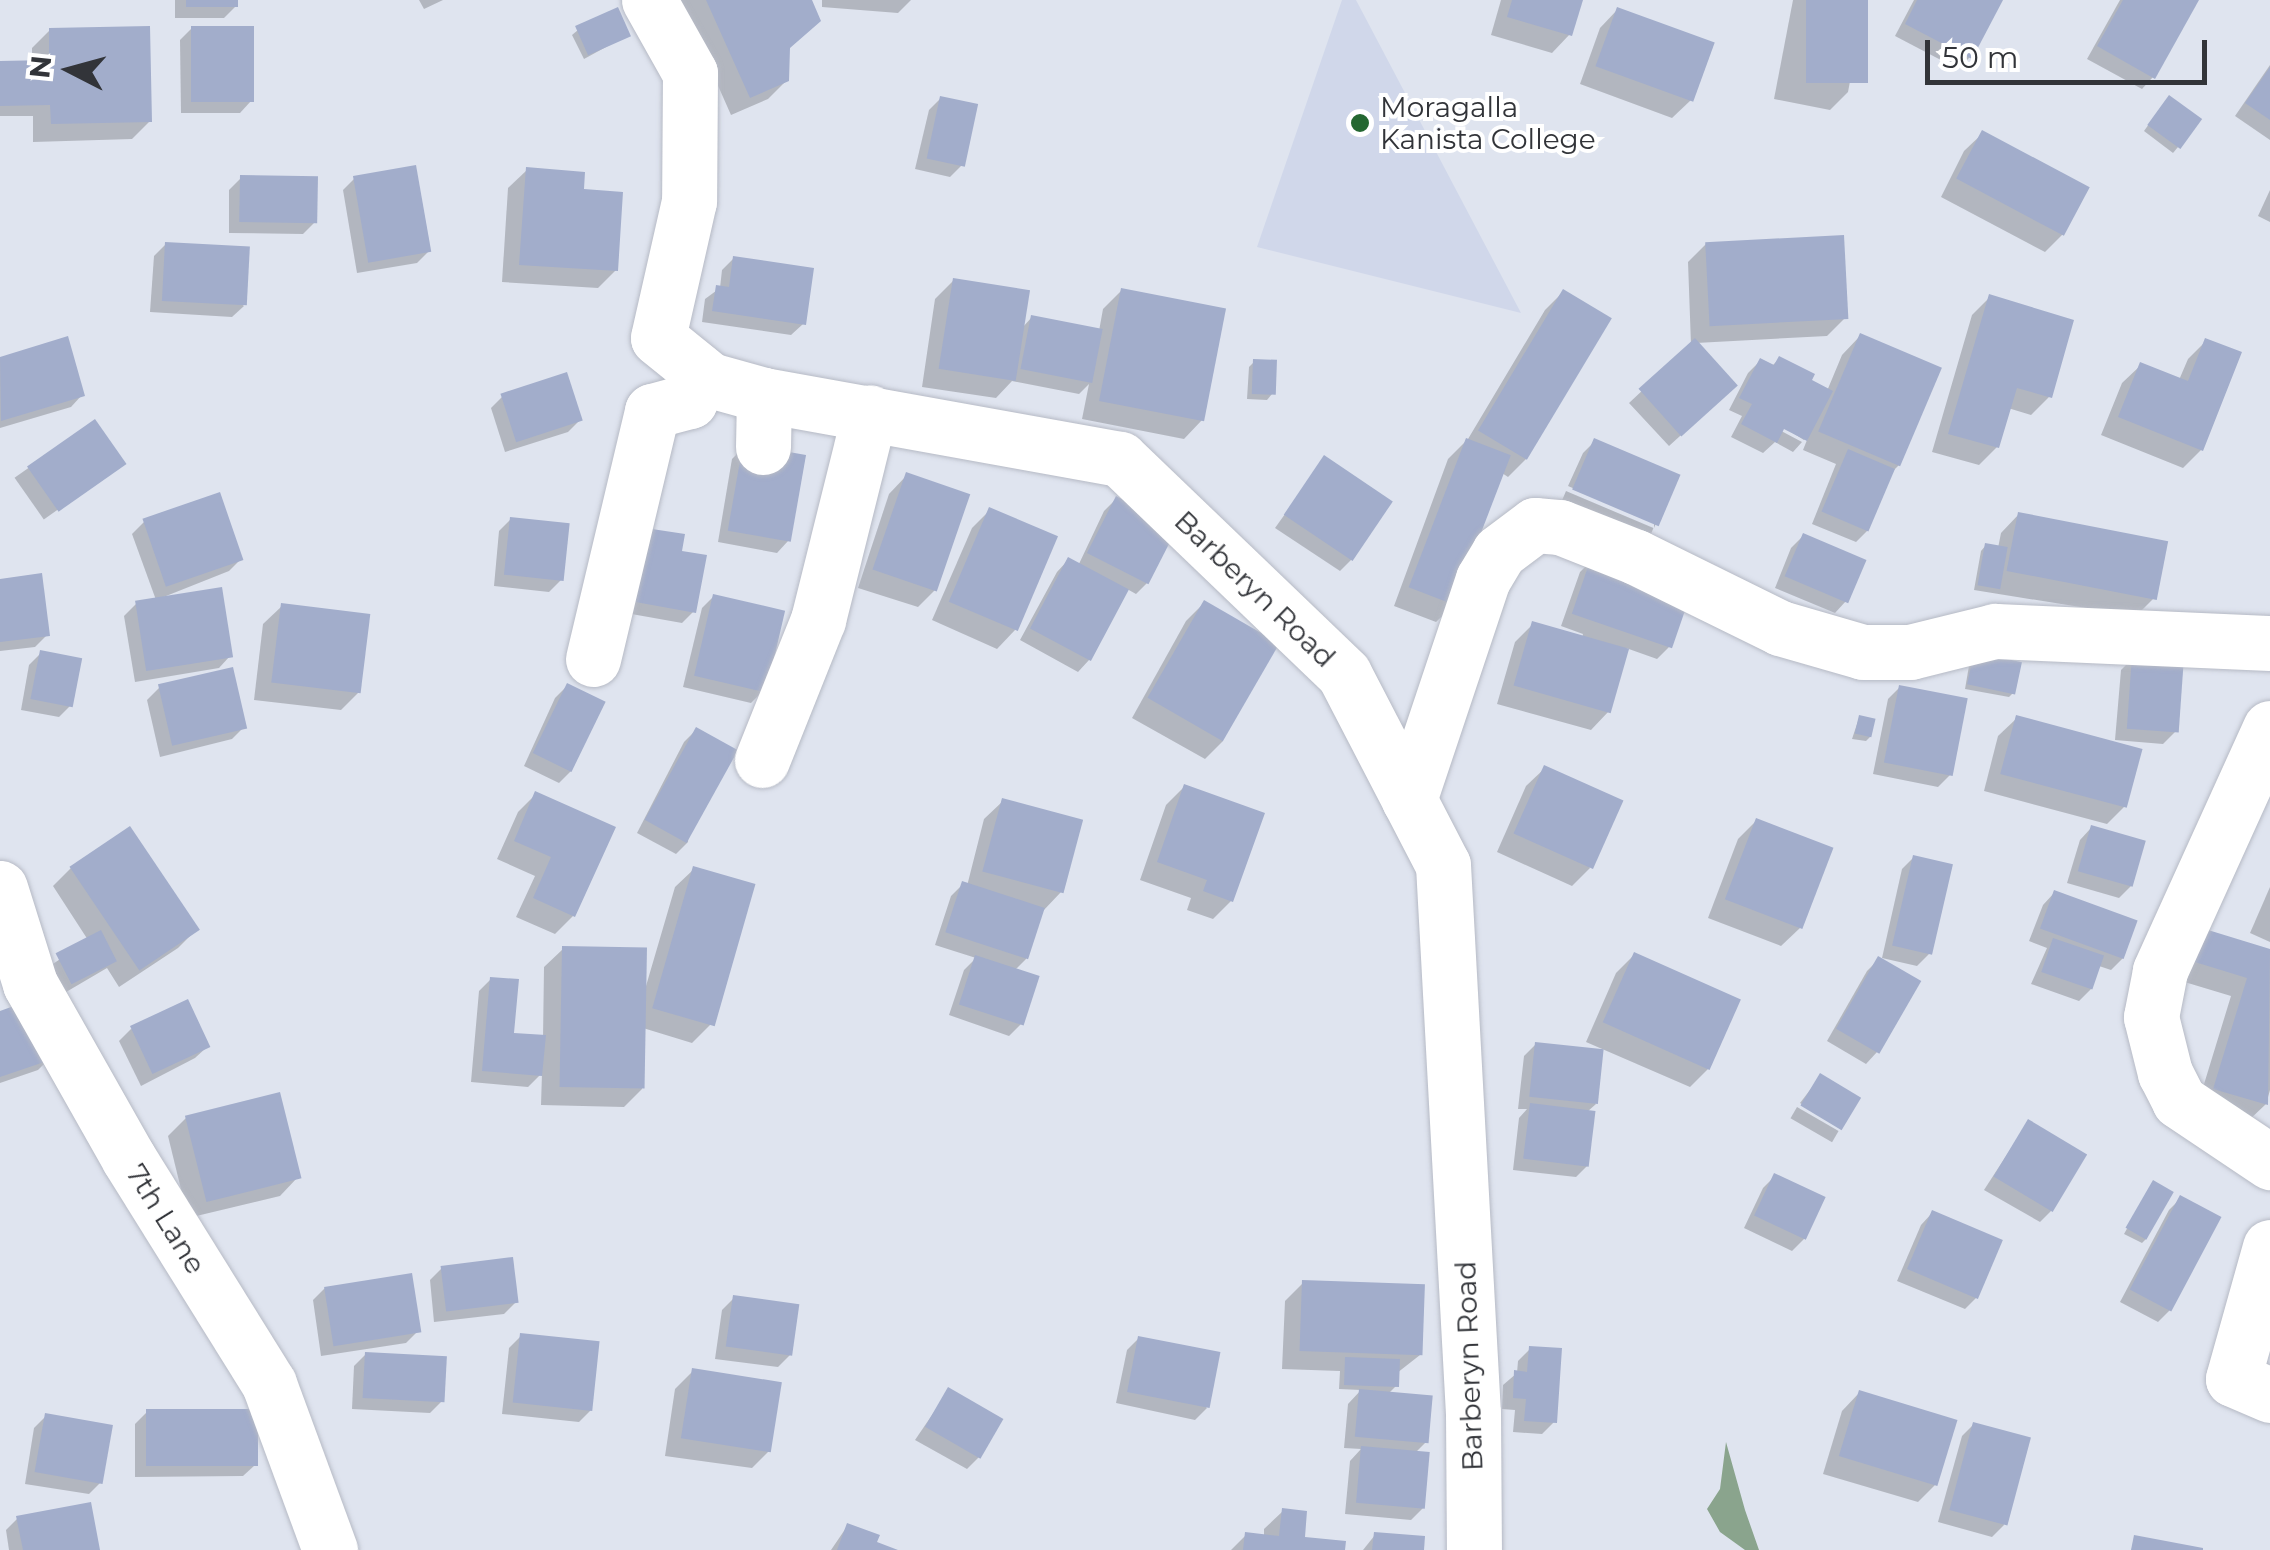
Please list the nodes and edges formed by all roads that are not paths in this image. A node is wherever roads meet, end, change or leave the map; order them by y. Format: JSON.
{"nodes":[{"id":1,"x":649,"y":0,"type":"edge"},
{"id":2,"x":694,"y":368,"type":"junction"},
{"id":3,"x":870,"y":412,"type":"junction"},
{"id":4,"x":2270,"y":643,"type":"edge"},
{"id":5,"x":593,"y":660,"type":"dead end"},
{"id":6,"x":2268,"y":737,"type":"edge"},
{"id":7,"x":762,"y":760,"type":"dead end"},
{"id":8,"x":1410,"y":800,"type":"junction"},
{"id":9,"x":0,"y":888,"type":"edge"},
{"id":10,"x":2270,"y":1162,"type":"edge"},
{"id":11,"x":2270,"y":1247,"type":"edge"},
{"id":12,"x":2270,"y":1395,"type":"edge"},
{"id":13,"x":330,"y":1550,"type":"edge"},
{"id":14,"x":1474,"y":1550,"type":"edge"}],
"edges":[{"from":1,"to":2,"type":"street","name":"Barberyn Road"},
{"from":2,"to":3,"type":"street","name":"Barberyn Road"},
{"from":2,"to":5,"type":"street"},
{"from":3,"to":7,"type":"street"},
{"from":3,"to":8,"type":"street","name":"Barberyn Road"},
{"from":4,"to":8,"type":"street"},
{"from":6,"to":10,"type":"street"},
{"from":8,"to":14,"type":"street","name":"Barberyn Road"},
{"from":9,"to":13,"type":"street","name":"7th Lane"},
{"from":11,"to":12,"type":"street"}]}
